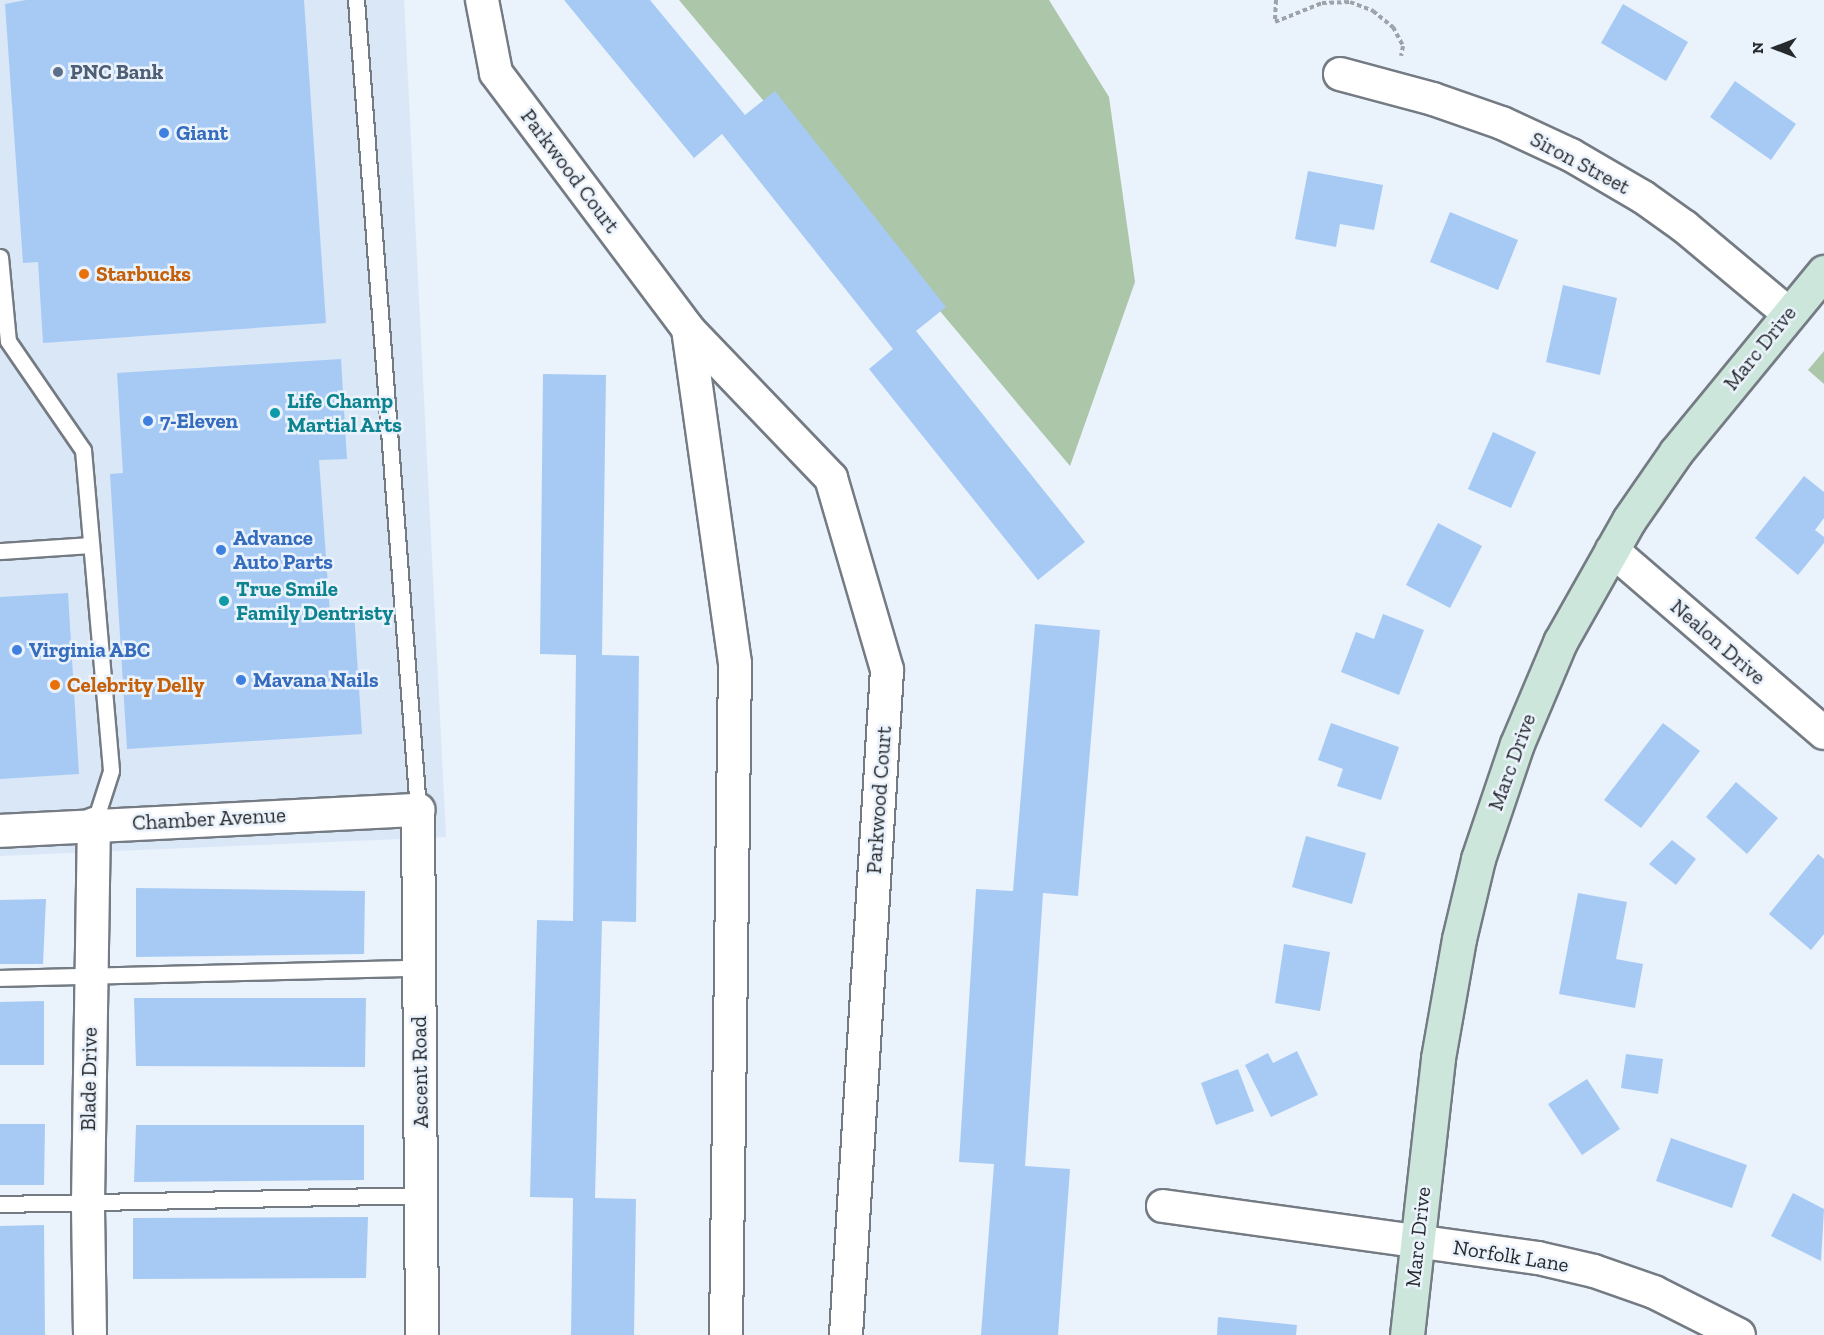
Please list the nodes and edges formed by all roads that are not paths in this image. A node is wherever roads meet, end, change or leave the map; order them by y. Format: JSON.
{"nodes":[{"id":1,"x":356,"y":0,"type":"edge"},
{"id":2,"x":482,"y":0,"type":"edge"},
{"id":3,"x":1340,"y":75,"type":"dead end"},
{"id":4,"x":0,"y":257,"type":"edge"},
{"id":5,"x":1824,"y":272,"type":"edge"},
{"id":6,"x":1788,"y":313,"type":"junction"},
{"id":7,"x":688,"y":329,"type":"junction"},
{"id":8,"x":91,"y":545,"type":"junction"},
{"id":9,"x":1612,"y":550,"type":"junction"},
{"id":10,"x":0,"y":551,"type":"edge"},
{"id":11,"x":1824,"y":733,"type":"edge"},
{"id":12,"x":418,"y":810,"type":"junction"},
{"id":13,"x":94,"y":824,"type":"junction"},
{"id":14,"x":0,"y":831,"type":"edge"},
{"id":15,"x":419,"y":968,"type":"junction"},
{"id":16,"x":90,"y":977,"type":"junction"},
{"id":17,"x":0,"y":978,"type":"edge"},
{"id":18,"x":422,"y":1196,"type":"junction"},
{"id":19,"x":88,"y":1202,"type":"junction"},
{"id":20,"x":0,"y":1204,"type":"edge"},
{"id":21,"x":1163,"y":1206,"type":"dead end"},
{"id":22,"x":1418,"y":1241,"type":"junction"},
{"id":23,"x":90,"y":1335,"type":"edge"},
{"id":24,"x":422,"y":1335,"type":"edge"},
{"id":25,"x":726,"y":1335,"type":"edge"},
{"id":26,"x":846,"y":1335,"type":"edge"},
{"id":27,"x":1407,"y":1335,"type":"edge"},
{"id":28,"x":1739,"y":1335,"type":"edge"}],
"edges":[{"from":1,"to":12,"type":"lane"},
{"from":2,"to":7,"type":"street","name":"Parkwood Court"},
{"from":3,"to":6,"type":"street","name":"Siron Street"},
{"from":4,"to":8,"type":"lane"},
{"from":5,"to":6,"type":"street","name":"Marc Drive"},
{"from":6,"to":9,"type":"street","name":"Marc Drive"},
{"from":7,"to":25,"type":"street","name":"Parkwood Court"},
{"from":7,"to":26,"type":"street","name":"Parkwood Court"},
{"from":8,"to":10,"type":"lane"},
{"from":8,"to":13,"type":"lane"},
{"from":9,"to":11,"type":"street","name":"Nealon Drive"},
{"from":9,"to":22,"type":"street","name":"Marc Drive"},
{"from":12,"to":13,"type":"street","name":"Chamber Avenue"},
{"from":12,"to":15,"type":"street","name":"Ascent Road"},
{"from":13,"to":14,"type":"street","name":"Chamber Avenue"},
{"from":13,"to":16,"type":"street","name":"Blade Drive"},
{"from":15,"to":16,"type":"lane"},
{"from":15,"to":18,"type":"street","name":"Ascent Road"},
{"from":16,"to":17,"type":"lane"},
{"from":16,"to":19,"type":"street","name":"Blade Drive"},
{"from":18,"to":19,"type":"lane"},
{"from":18,"to":24,"type":"street","name":"Ascent Road"},
{"from":19,"to":20,"type":"lane"},
{"from":19,"to":23,"type":"street","name":"Blade Drive"},
{"from":21,"to":22,"type":"street","name":"Norfolk Lane"},
{"from":22,"to":27,"type":"street","name":"Marc Drive"},
{"from":22,"to":28,"type":"street","name":"Norfolk Lane"}]}
